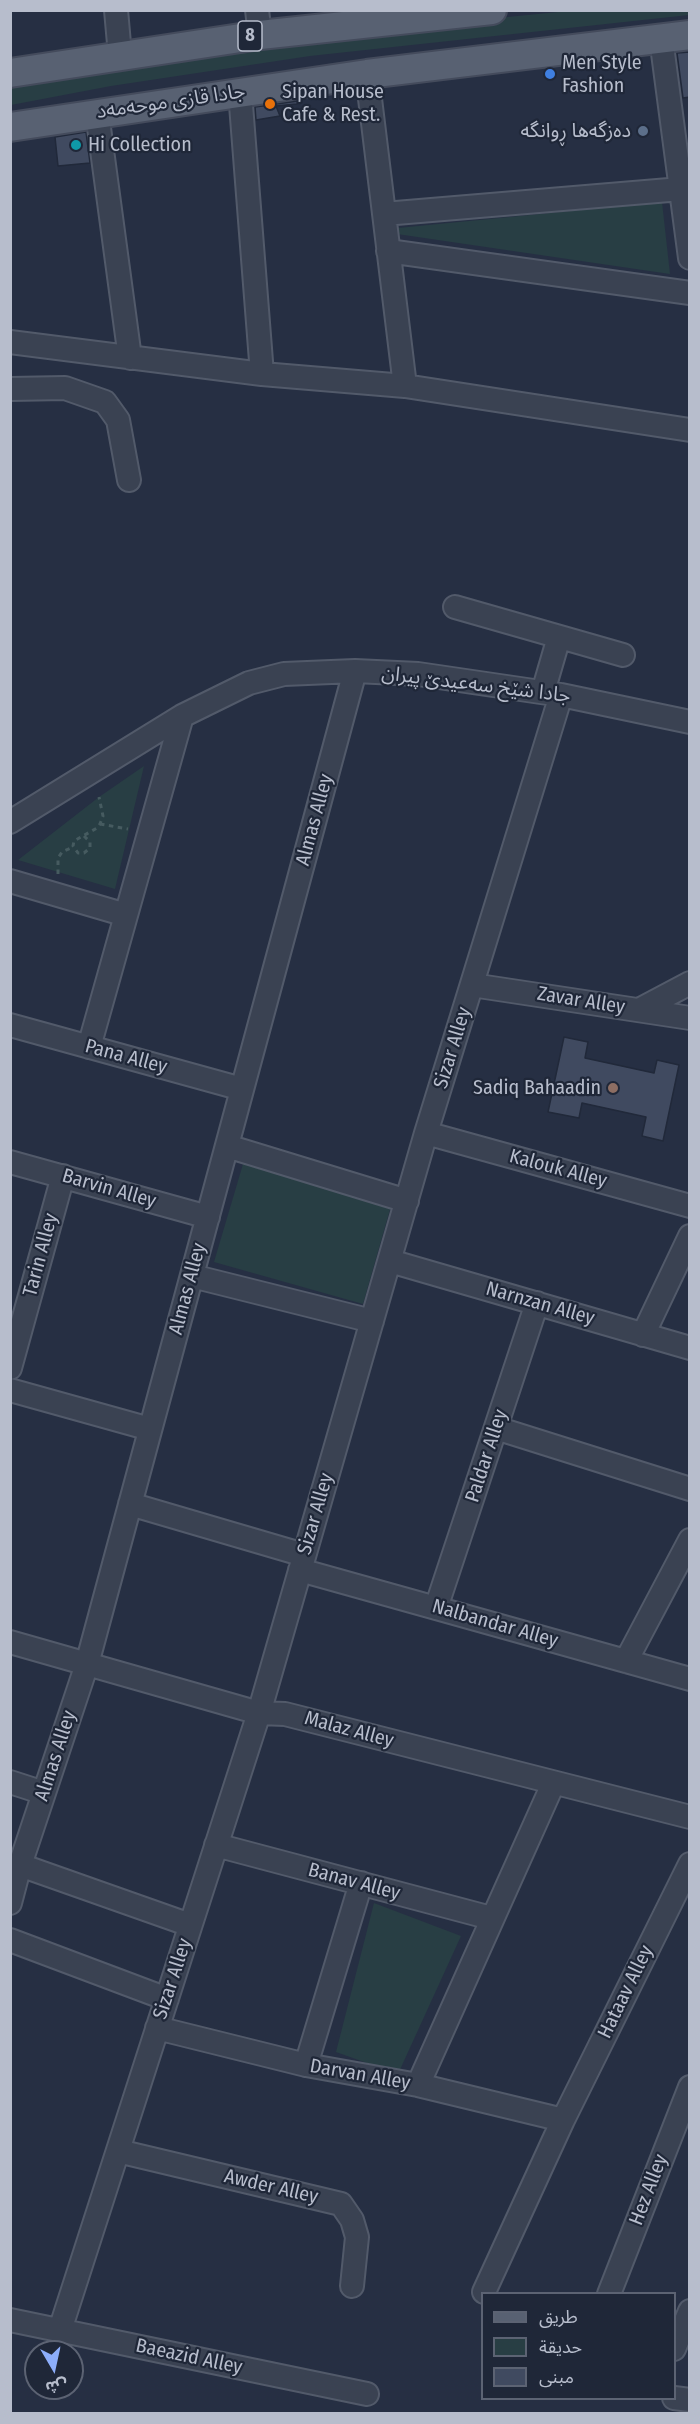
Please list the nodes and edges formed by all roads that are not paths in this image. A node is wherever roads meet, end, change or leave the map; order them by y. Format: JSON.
{"nodes":[{"id":1,"x":116,"y":10,"type":"edge"},
{"id":2,"x":492,"y":10,"type":"edge"},
{"id":3,"x":258,"y":23,"type":"edge"},
{"id":4,"x":690,"y":34,"type":"edge"},
{"id":5,"x":661,"y":38,"type":"junction"},
{"id":6,"x":120,"y":56,"type":"junction"},
{"id":7,"x":10,"y":73,"type":"edge"},
{"id":8,"x":367,"y":74,"type":"junction"},
{"id":9,"x":240,"y":92,"type":"junction"},
{"id":10,"x":97,"y":113,"type":"junction"},
{"id":11,"x":10,"y":126,"type":"edge"},
{"id":12,"x":681,"y":189,"type":"junction"},
{"id":13,"x":384,"y":214,"type":"junction"},
{"id":14,"x":388,"y":251,"type":"junction"},
{"id":15,"x":690,"y":258,"type":"edge"},
{"id":16,"x":690,"y":293,"type":"edge"},
{"id":17,"x":10,"y":342,"type":"edge"},
{"id":18,"x":130,"y":358,"type":"junction"},
{"id":19,"x":262,"y":374,"type":"junction"},
{"id":20,"x":405,"y":386,"type":"junction"},
{"id":21,"x":10,"y":389,"type":"edge"},
{"id":22,"x":690,"y":430,"type":"edge"},
{"id":23,"x":129,"y":480,"type":"dead end"},
{"id":24,"x":455,"y":607,"type":"dead end"},
{"id":25,"x":559,"y":637,"type":"junction"},
{"id":26,"x":622,"y":655,"type":"dead end"},
{"id":27,"x":355,"y":671,"type":"junction"},
{"id":28,"x":552,"y":693,"type":"junction"},
{"id":29,"x":182,"y":716,"type":"junction"},
{"id":30,"x":690,"y":722,"type":"edge"},
{"id":31,"x":10,"y":822,"type":"edge"},
{"id":32,"x":10,"y":881,"type":"edge"},
{"id":33,"x":126,"y":915,"type":"junction"},
{"id":34,"x":690,"y":983,"type":"edge"},
{"id":35,"x":472,"y":984,"type":"junction"},
{"id":36,"x":639,"y":1010,"type":"junction"},
{"id":37,"x":690,"y":1017,"type":"edge"},
{"id":38,"x":10,"y":1025,"type":"edge"},
{"id":39,"x":89,"y":1047,"type":"junction"},
{"id":40,"x":242,"y":1089,"type":"junction"},
{"id":41,"x":426,"y":1133,"type":"junction"},
{"id":42,"x":227,"y":1146,"type":"junction"},
{"id":43,"x":10,"y":1162,"type":"edge"},
{"id":44,"x":63,"y":1176,"type":"junction"},
{"id":45,"x":407,"y":1201,"type":"junction"},
{"id":46,"x":690,"y":1206,"type":"edge"},
{"id":47,"x":208,"y":1217,"type":"junction"},
{"id":48,"x":690,"y":1236,"type":"edge"},
{"id":49,"x":390,"y":1261,"type":"junction"},
{"id":50,"x":192,"y":1276,"type":"junction"},
{"id":51,"x":537,"y":1304,"type":"junction"},
{"id":52,"x":372,"y":1321,"type":"junction"},
{"id":53,"x":644,"y":1335,"type":"junction"},
{"id":54,"x":690,"y":1348,"type":"edge"},
{"id":55,"x":10,"y":1368,"type":"edge"},
{"id":56,"x":10,"y":1390,"type":"edge"},
{"id":57,"x":496,"y":1428,"type":"junction"},
{"id":58,"x":150,"y":1429,"type":"junction"},
{"id":59,"x":690,"y":1489,"type":"edge"},
{"id":60,"x":130,"y":1504,"type":"junction"},
{"id":61,"x":690,"y":1540,"type":"edge"},
{"id":62,"x":302,"y":1562,"type":"junction"},
{"id":63,"x":436,"y":1608,"type":"junction"},
{"id":64,"x":10,"y":1642,"type":"edge"},
{"id":65,"x":626,"y":1661,"type":"junction"},
{"id":66,"x":87,"y":1664,"type":"junction"},
{"id":67,"x":690,"y":1679,"type":"edge"},
{"id":68,"x":258,"y":1713,"type":"junction"},
{"id":69,"x":10,"y":1782,"type":"edge"},
{"id":70,"x":553,"y":1784,"type":"junction"},
{"id":71,"x":44,"y":1793,"type":"junction"},
{"id":72,"x":690,"y":1817,"type":"edge"},
{"id":73,"x":216,"y":1845,"type":"junction"},
{"id":74,"x":20,"y":1865,"type":"junction"},
{"id":75,"x":687,"y":1874,"type":"edge"},
{"id":76,"x":361,"y":1884,"type":"junction"},
{"id":77,"x":10,"y":1904,"type":"edge"},
{"id":78,"x":491,"y":1918,"type":"junction"},
{"id":79,"x":190,"y":1926,"type":"junction"},
{"id":80,"x":10,"y":1940,"type":"edge"},
{"id":81,"x":167,"y":1999,"type":"junction"},
{"id":82,"x":157,"y":2028,"type":"junction"},
{"id":83,"x":306,"y":2065,"type":"junction"},
{"id":84,"x":418,"y":2085,"type":"junction"},
{"id":85,"x":690,"y":2087,"type":"edge"},
{"id":86,"x":563,"y":2120,"type":"junction"},
{"id":87,"x":118,"y":2151,"type":"junction"},
{"id":88,"x":352,"y":2286,"type":"dead end"},
{"id":89,"x":484,"y":2292,"type":"dead end"},
{"id":90,"x":610,"y":2292,"type":"edge"},
{"id":91,"x":690,"y":2311,"type":"edge"},
{"id":92,"x":10,"y":2320,"type":"edge"},
{"id":93,"x":60,"y":2330,"type":"junction"},
{"id":94,"x":676,"y":2346,"type":"edge"},
{"id":95,"x":367,"y":2394,"type":"dead end"}],
"edges":[{"from":1,"to":6,"type":"street"},
{"from":2,"to":3,"type":"main road","number":"8"},
{"from":3,"to":6,"type":"main road","number":"8"},
{"from":4,"to":5,"type":"main road","name":"جادا قازی موحەمەد"},
{"from":5,"to":8,"type":"main road","name":"جادا قازی موحەمەد"},
{"from":5,"to":12,"type":"street"},
{"from":6,"to":7,"type":"main road","number":"8"},
{"from":8,"to":9,"type":"main road","name":"جادا قازی موحەمەد"},
{"from":8,"to":13,"type":"street"},
{"from":9,"to":10,"type":"main road","name":"جادا قازی موحەمەد"},
{"from":9,"to":19,"type":"street"},
{"from":10,"to":11,"type":"main road","name":"جادا قازی موحەمەد"},
{"from":10,"to":18,"type":"street"},
{"from":12,"to":13,"type":"street"},
{"from":12,"to":15,"type":"street"},
{"from":13,"to":14,"type":"street"},
{"from":14,"to":16,"type":"street"},
{"from":14,"to":20,"type":"street"},
{"from":17,"to":18,"type":"street"},
{"from":18,"to":19,"type":"street"},
{"from":19,"to":20,"type":"street"},
{"from":20,"to":22,"type":"street"},
{"from":21,"to":23,"type":"street"},
{"from":24,"to":25,"type":"street"},
{"from":25,"to":26,"type":"street"},
{"from":25,"to":28,"type":"street","name":"Sizar Alley"},
{"from":27,"to":28,"type":"street","name":"جادا شێخ سەعیدێ پیران"},
{"from":27,"to":29,"type":"street","name":"جادا شێخ سەعیدێ پیران"},
{"from":27,"to":40,"type":"street","name":"Almas Alley"},
{"from":28,"to":30,"type":"street","name":"جادا شێخ سەعیدێ پیران"},
{"from":28,"to":35,"type":"street","name":"Sizar Alley"},
{"from":29,"to":31,"type":"street","name":"جادا شێخ سەعیدێ پیران"},
{"from":29,"to":33,"type":"street"},
{"from":32,"to":33,"type":"street"},
{"from":33,"to":39,"type":"street"},
{"from":34,"to":36,"type":"street"},
{"from":35,"to":36,"type":"street","name":"Zavar Alley"},
{"from":35,"to":41,"type":"street","name":"Sizar Alley"},
{"from":36,"to":37,"type":"street","name":"Zavar Alley"},
{"from":38,"to":39,"type":"street","name":"Pana Alley"},
{"from":39,"to":40,"type":"street","name":"Pana Alley"},
{"from":40,"to":42,"type":"street","name":"Almas Alley"},
{"from":41,"to":45,"type":"street","name":"Sizar Alley"},
{"from":41,"to":46,"type":"street","name":"Kalouk Alley"},
{"from":42,"to":45,"type":"street"},
{"from":42,"to":47,"type":"street","name":"Almas Alley"},
{"from":43,"to":44,"type":"street","name":"Barvin Alley"},
{"from":44,"to":47,"type":"street","name":"Barvin Alley"},
{"from":44,"to":55,"type":"street","name":"Tarin Alley"},
{"from":45,"to":49,"type":"street","name":"Sizar Alley"},
{"from":47,"to":50,"type":"street","name":"Almas Alley"},
{"from":48,"to":53,"type":"street"},
{"from":49,"to":51,"type":"street","name":"Narnzan Alley"},
{"from":49,"to":52,"type":"street","name":"Sizar Alley"},
{"from":50,"to":52,"type":"street"},
{"from":50,"to":58,"type":"street","name":"Almas Alley"},
{"from":51,"to":53,"type":"street","name":"Narnzan Alley"},
{"from":51,"to":57,"type":"street","name":"Paldar Alley"},
{"from":52,"to":62,"type":"street","name":"Sizar Alley"},
{"from":53,"to":54,"type":"street","name":"Narnzan Alley"},
{"from":56,"to":58,"type":"street"},
{"from":57,"to":59,"type":"street"},
{"from":57,"to":63,"type":"street","name":"Paldar Alley"},
{"from":58,"to":60,"type":"street","name":"Almas Alley"},
{"from":60,"to":62,"type":"street","name":"Nalbandar Alley"},
{"from":60,"to":66,"type":"street","name":"Almas Alley"},
{"from":61,"to":65,"type":"street"},
{"from":62,"to":63,"type":"street","name":"Nalbandar Alley"},
{"from":62,"to":68,"type":"street","name":"Sizar Alley"},
{"from":63,"to":65,"type":"street","name":"Nalbandar Alley"},
{"from":64,"to":66,"type":"street","name":"Malaz Alley"},
{"from":65,"to":67,"type":"street","name":"Nalbandar Alley"},
{"from":66,"to":68,"type":"street","name":"Malaz Alley"},
{"from":66,"to":71,"type":"street","name":"Almas Alley"},
{"from":68,"to":70,"type":"street","name":"Malaz Alley"},
{"from":68,"to":73,"type":"street","name":"Sizar Alley"},
{"from":69,"to":71,"type":"street"},
{"from":70,"to":72,"type":"street","name":"Malaz Alley"},
{"from":70,"to":78,"type":"street"},
{"from":71,"to":74,"type":"street","name":"Almas Alley"},
{"from":73,"to":76,"type":"street","name":"Banav Alley"},
{"from":73,"to":79,"type":"street","name":"Sizar Alley"},
{"from":74,"to":77,"type":"street","name":"Almas Alley"},
{"from":74,"to":79,"type":"street"},
{"from":75,"to":86,"type":"street","name":"Hataav Alley"},
{"from":76,"to":78,"type":"street","name":"Banav Alley"},
{"from":76,"to":83,"type":"street"},
{"from":78,"to":84,"type":"street"},
{"from":79,"to":81,"type":"street","name":"Sizar Alley"},
{"from":80,"to":81,"type":"street"},
{"from":81,"to":82,"type":"street","name":"Sizar Alley"},
{"from":82,"to":83,"type":"street","name":"Darvan Alley"},
{"from":82,"to":87,"type":"street","name":"Sizar Alley"},
{"from":83,"to":84,"type":"street","name":"Darvan Alley"},
{"from":84,"to":86,"type":"street","name":"Darvan Alley"},
{"from":85,"to":90,"type":"street","name":"Hez Alley"},
{"from":86,"to":89,"type":"street","name":"Hataav Alley"},
{"from":87,"to":88,"type":"street","name":"Awder Alley"},
{"from":87,"to":93,"type":"street","name":"Sizar Alley"},
{"from":91,"to":94,"type":"street"},
{"from":92,"to":93,"type":"street","name":"Baeazid Alley"},
{"from":93,"to":95,"type":"street","name":"Baeazid Alley"}]}
